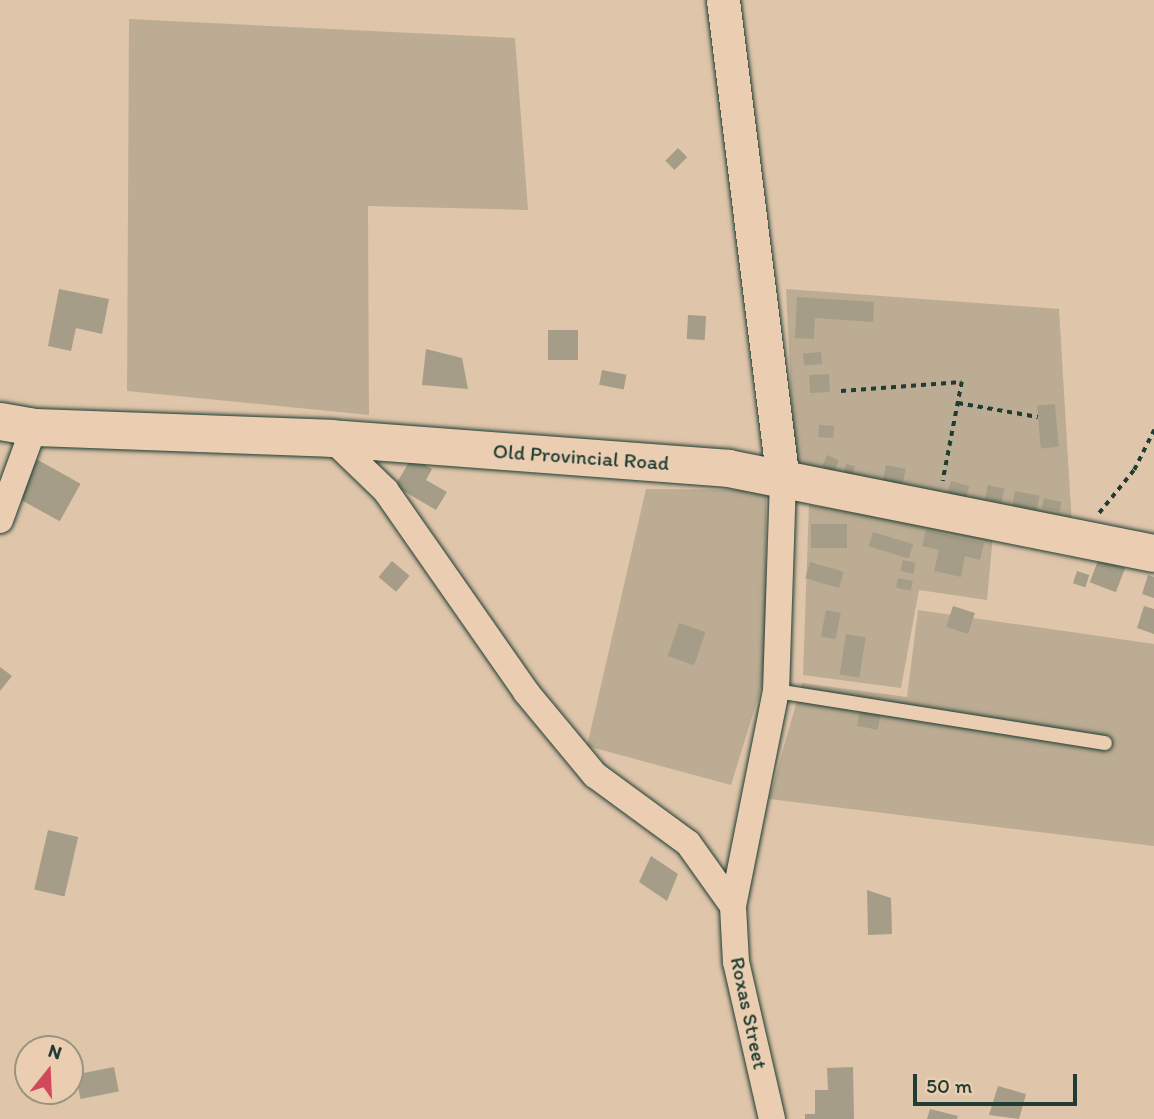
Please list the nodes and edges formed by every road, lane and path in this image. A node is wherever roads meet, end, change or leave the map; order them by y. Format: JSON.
{"nodes":[{"id":1,"x":723,"y":0,"type":"edge"},
{"id":2,"x":841,"y":391,"type":"dead end"},
{"id":3,"x":958,"y":403,"type":"junction"},
{"id":4,"x":1038,"y":417,"type":"dead end"},
{"id":5,"x":17,"y":424,"type":"edge"},
{"id":6,"x":1154,"y":430,"type":"edge"},
{"id":7,"x":331,"y":438,"type":"junction"},
{"id":8,"x":783,"y":480,"type":"junction"},
{"id":9,"x":937,"y":510,"type":"junction"},
{"id":10,"x":0,"y":520,"type":"edge"},
{"id":11,"x":1087,"y":540,"type":"junction"},
{"id":12,"x":1154,"y":553,"type":"edge"},
{"id":13,"x":776,"y":691,"type":"junction"},
{"id":14,"x":1105,"y":743,"type":"dead end"},
{"id":15,"x":733,"y":916,"type":"junction"},
{"id":16,"x":772,"y":1119,"type":"edge"}],
"edges":[{"from":1,"to":8,"type":"street"},
{"from":2,"to":3,"type":"path"},
{"from":3,"to":4,"type":"path"},
{"from":3,"to":9,"type":"path"},
{"from":5,"to":7,"type":"main road","name":"Old Provincial Road"},
{"from":5,"to":10,"type":"street"},
{"from":6,"to":11,"type":"path"},
{"from":7,"to":8,"type":"main road","name":"Old Provincial Road"},
{"from":7,"to":15,"type":"street"},
{"from":8,"to":9,"type":"main road","name":"Old Provincial Road"},
{"from":8,"to":13,"type":"street","name":"Roxas Street"},
{"from":9,"to":11,"type":"main road","name":"Old Provincial Road"},
{"from":11,"to":12,"type":"main road","name":"Old Provincial Road"},
{"from":13,"to":14,"type":"lane"},
{"from":13,"to":15,"type":"street","name":"Roxas Street"},
{"from":15,"to":16,"type":"street","name":"Roxas Street"}]}
